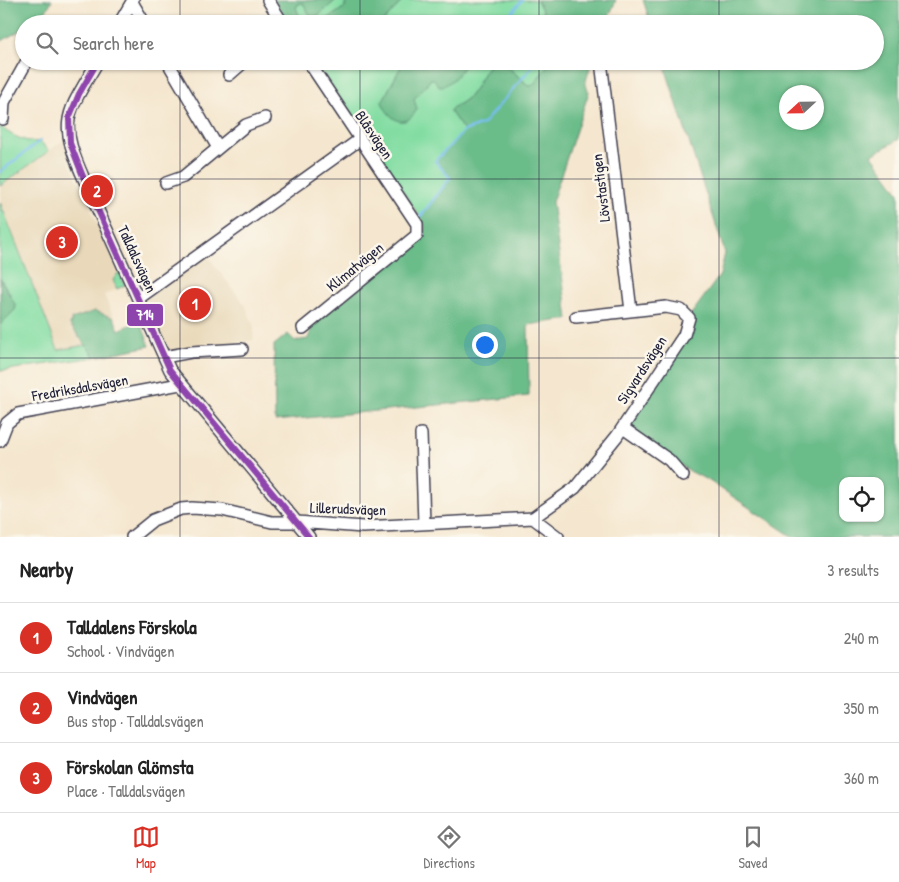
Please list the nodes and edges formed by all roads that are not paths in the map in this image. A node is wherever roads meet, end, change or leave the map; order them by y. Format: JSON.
{"nodes":[{"id":1,"x":268,"y":0,"type":"edge"},
{"id":2,"x":133,"y":1,"type":"edge"},
{"id":3,"x":124,"y":15,"type":"edge"},
{"id":4,"x":140,"y":15,"type":"edge"},
{"id":5,"x":277,"y":15,"type":"edge"},
{"id":6,"x":23,"y":70,"type":"edge"},
{"id":7,"x":92,"y":70,"type":"edge"},
{"id":8,"x":172,"y":70,"type":"edge"},
{"id":9,"x":235,"y":70,"type":"edge"},
{"id":10,"x":314,"y":70,"type":"edge"},
{"id":11,"x":602,"y":70,"type":"edge"},
{"id":12,"x":229,"y":75,"type":"dead end"},
{"id":13,"x":265,"y":118,"type":"dead end"},
{"id":14,"x":3,"y":119,"type":"dead end"},
{"id":15,"x":359,"y":140,"type":"junction"},
{"id":16,"x":218,"y":148,"type":"junction"},
{"id":17,"x":166,"y":183,"type":"dead end"},
{"id":18,"x":417,"y":224,"type":"joint"},
{"id":19,"x":139,"y":298,"type":"junction"},
{"id":20,"x":631,"y":311,"type":"junction"},
{"id":21,"x":576,"y":317,"type":"dead end"},
{"id":22,"x":303,"y":328,"type":"dead end"},
{"id":23,"x":242,"y":349,"type":"dead end"},
{"id":24,"x":164,"y":357,"type":"junction"},
{"id":25,"x":180,"y":384,"type":"junction"},
{"id":26,"x":623,"y":428,"type":"junction"},
{"id":27,"x":421,"y":434,"type":"dead end"},
{"id":28,"x":0,"y":441,"type":"edge"},
{"id":29,"x":683,"y":476,"type":"dead end"},
{"id":30,"x":533,"y":518,"type":"junction"},
{"id":31,"x":297,"y":522,"type":"junction"},
{"id":32,"x":424,"y":523,"type":"junction"},
{"id":33,"x":132,"y":537,"type":"edge"},
{"id":34,"x":309,"y":537,"type":"edge"},
{"id":35,"x":558,"y":537,"type":"edge"}],
"edges":[{"from":1,"to":5,"type":"street"},
{"from":2,"to":3,"type":"street"},
{"from":2,"to":4,"type":"street"},
{"from":6,"to":14,"type":"street"},
{"from":7,"to":19,"type":"street","name":"Talldalsvägen"},
{"from":8,"to":16,"type":"street"},
{"from":9,"to":12,"type":"street"},
{"from":10,"to":15,"type":"street","name":"Blåsvägen"},
{"from":11,"to":20,"type":"street","name":"Lövstastigen"},
{"from":13,"to":16,"type":"street"},
{"from":15,"to":18,"type":"street","name":"Blåsvägen"},
{"from":15,"to":19,"type":"street"},
{"from":16,"to":17,"type":"street"},
{"from":18,"to":22,"type":"street","name":"Klimatvägen"},
{"from":19,"to":24,"type":"street","name":"Talldalsvägen"},
{"from":20,"to":21,"type":"street","name":"Sigvardsvägen"},
{"from":20,"to":26,"type":"street","name":"Sigvardsvägen"},
{"from":23,"to":24,"type":"street"},
{"from":24,"to":25,"type":"street","name":"Talldalsvägen"},
{"from":25,"to":28,"type":"street","name":"Fredriksdalsvägen"},
{"from":25,"to":31,"type":"street","name":"Talldalsvägen"},
{"from":26,"to":29,"type":"street"},
{"from":26,"to":30,"type":"street","name":"Sigvardsvägen"},
{"from":27,"to":32,"type":"street"},
{"from":30,"to":32,"type":"street","name":"Lillerudsvägen"},
{"from":30,"to":35,"type":"street"},
{"from":31,"to":32,"type":"street","name":"Lillerudsvägen"},
{"from":31,"to":33,"type":"street","name":"Lillerudsvägen"},
{"from":31,"to":34,"type":"street","name":"Talldalsvägen"}]}
